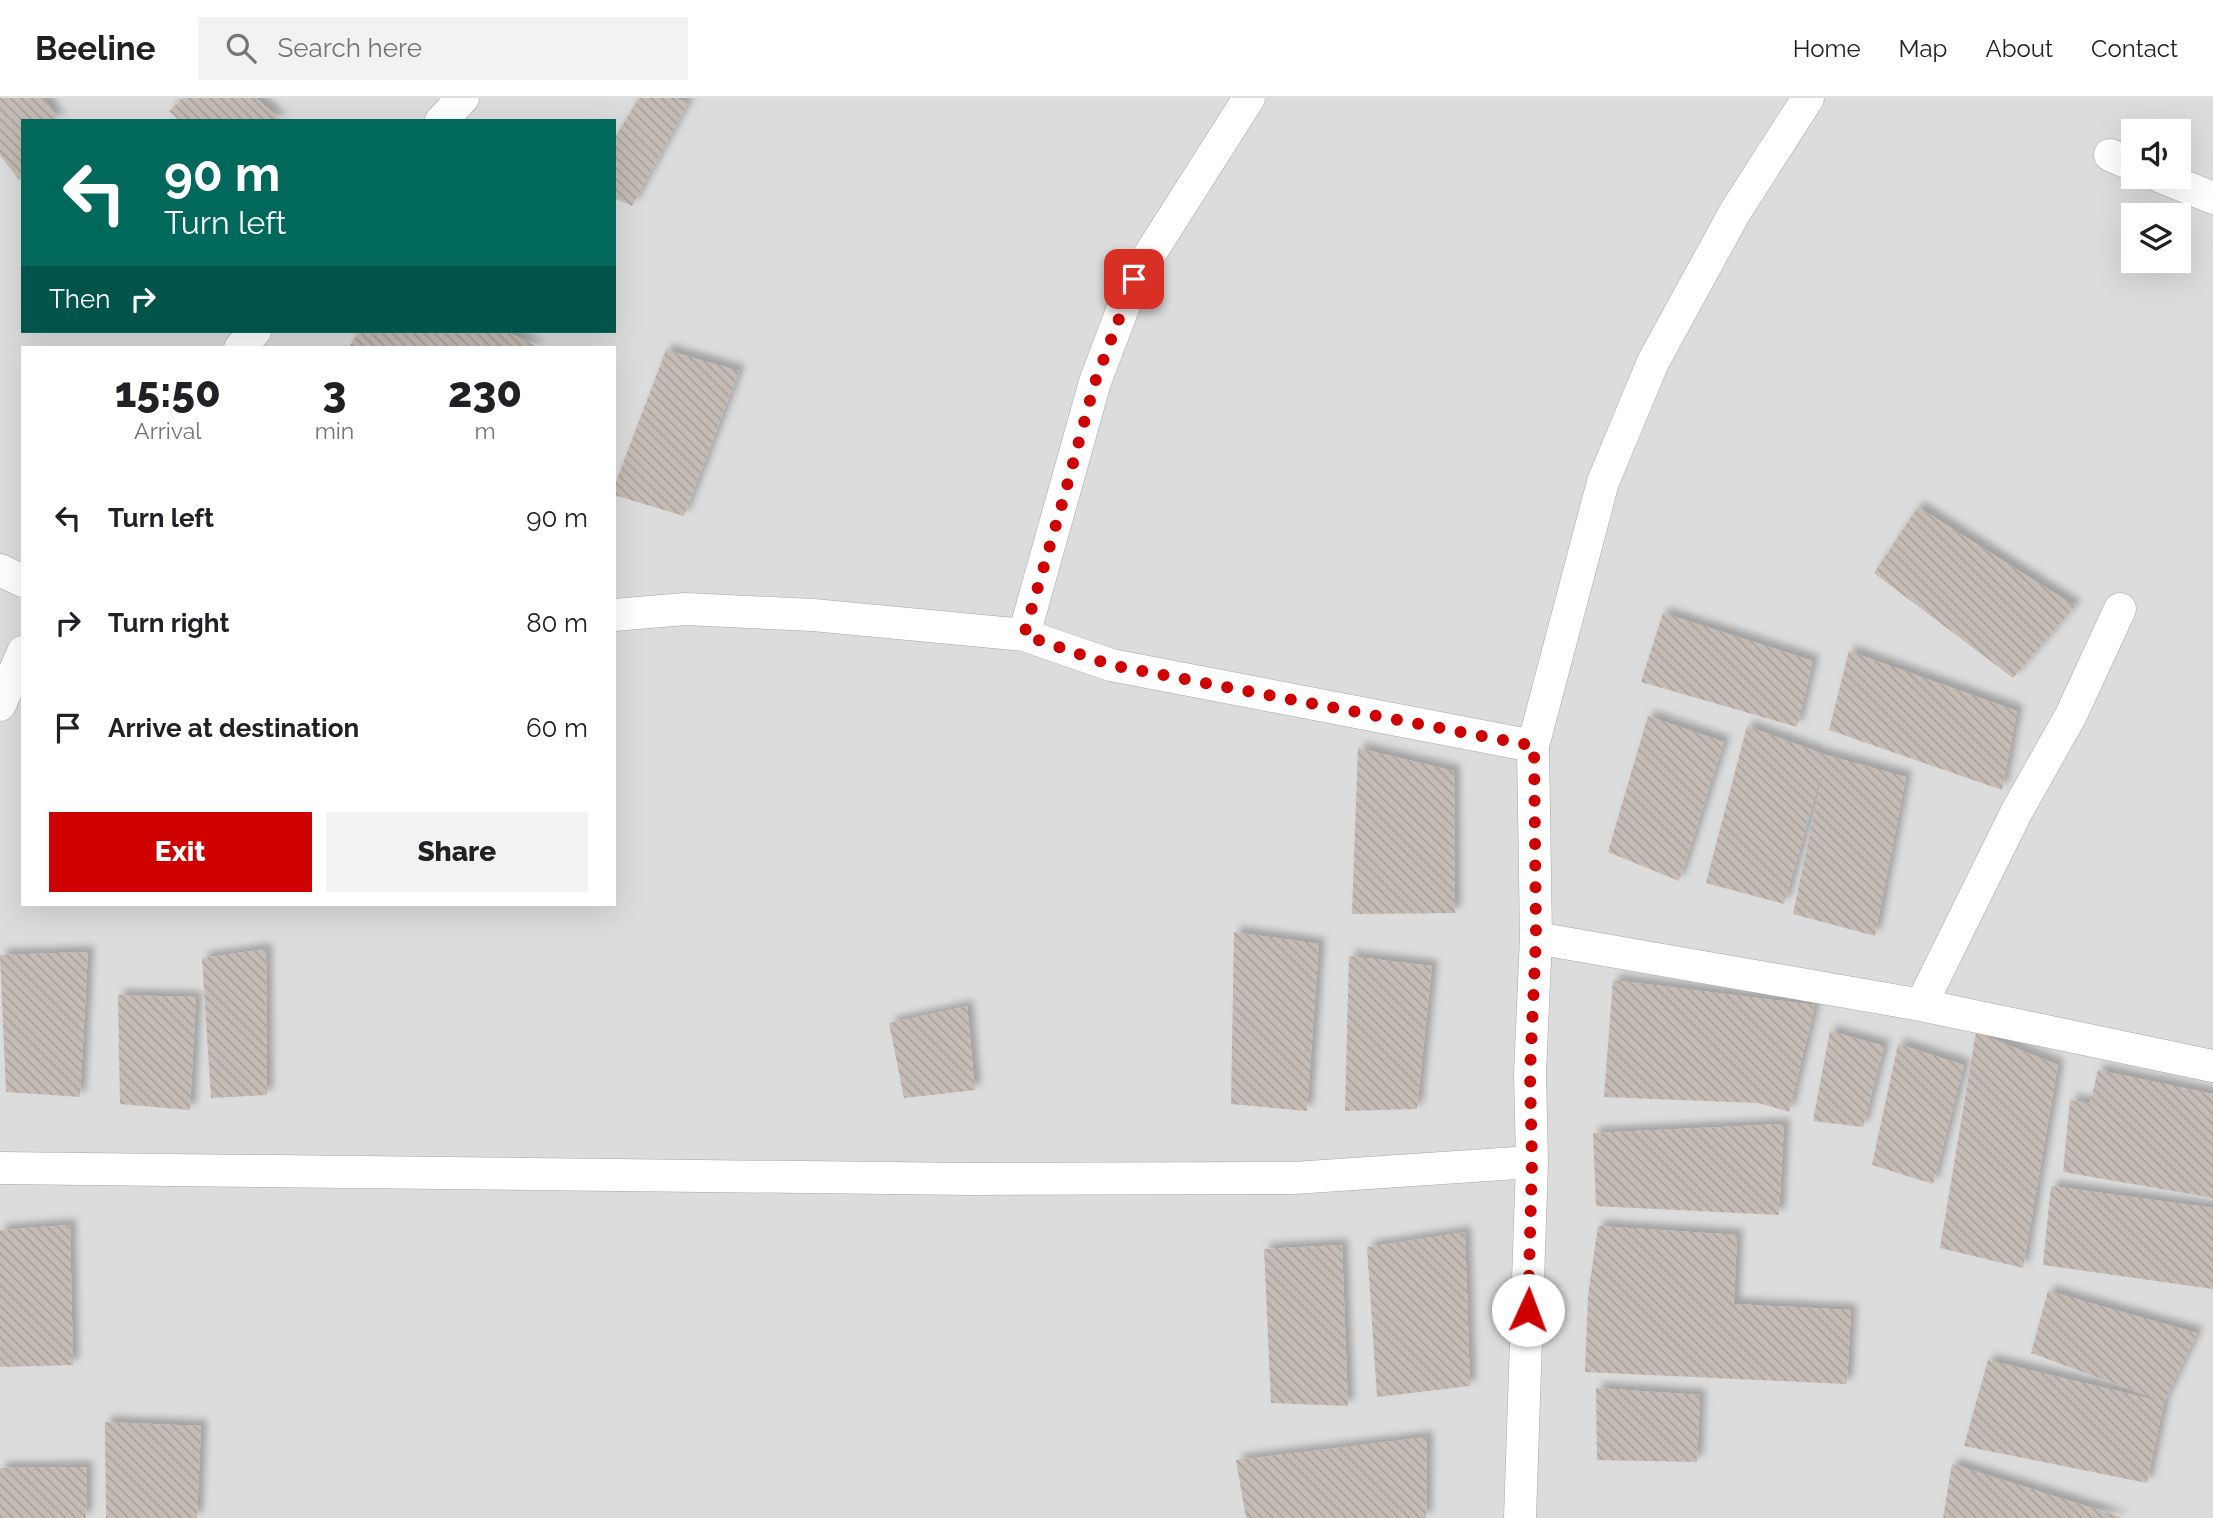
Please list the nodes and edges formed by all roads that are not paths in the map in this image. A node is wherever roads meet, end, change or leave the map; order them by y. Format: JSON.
{"nodes":[{"id":1,"x":463,"y":98,"type":"edge"},
{"id":2,"x":1249,"y":98,"type":"edge"},
{"id":3,"x":1808,"y":98,"type":"edge"},
{"id":4,"x":442,"y":119,"type":"edge"},
{"id":5,"x":2191,"y":189,"type":"edge"},
{"id":6,"x":2213,"y":198,"type":"edge"},
{"id":7,"x":0,"y":570,"type":"edge"},
{"id":8,"x":21,"y":580,"type":"edge"},
{"id":9,"x":2120,"y":609,"type":"dead end"},
{"id":10,"x":616,"y":615,"type":"edge"},
{"id":11,"x":1024,"y":635,"type":"junction"},
{"id":12,"x":21,"y":657,"type":"edge"},
{"id":13,"x":0,"y":705,"type":"edge"},
{"id":14,"x":1534,"y":746,"type":"junction"},
{"id":15,"x":1536,"y":937,"type":"junction"},
{"id":16,"x":1921,"y":1005,"type":"junction"},
{"id":17,"x":2213,"y":1066,"type":"edge"},
{"id":18,"x":1532,"y":1162,"type":"junction"},
{"id":19,"x":0,"y":1168,"type":"edge"},
{"id":20,"x":1520,"y":1518,"type":"edge"}],
"edges":[{"from":1,"to":4,"type":"street"},
{"from":2,"to":11,"type":"street"},
{"from":3,"to":14,"type":"street"},
{"from":5,"to":6,"type":"street"},
{"from":7,"to":8,"type":"street"},
{"from":9,"to":16,"type":"street"},
{"from":10,"to":11,"type":"street"},
{"from":11,"to":14,"type":"street"},
{"from":12,"to":13,"type":"street"},
{"from":14,"to":15,"type":"street"},
{"from":15,"to":16,"type":"street"},
{"from":15,"to":18,"type":"street"},
{"from":16,"to":17,"type":"street"},
{"from":18,"to":19,"type":"street"},
{"from":18,"to":20,"type":"street"}]}
